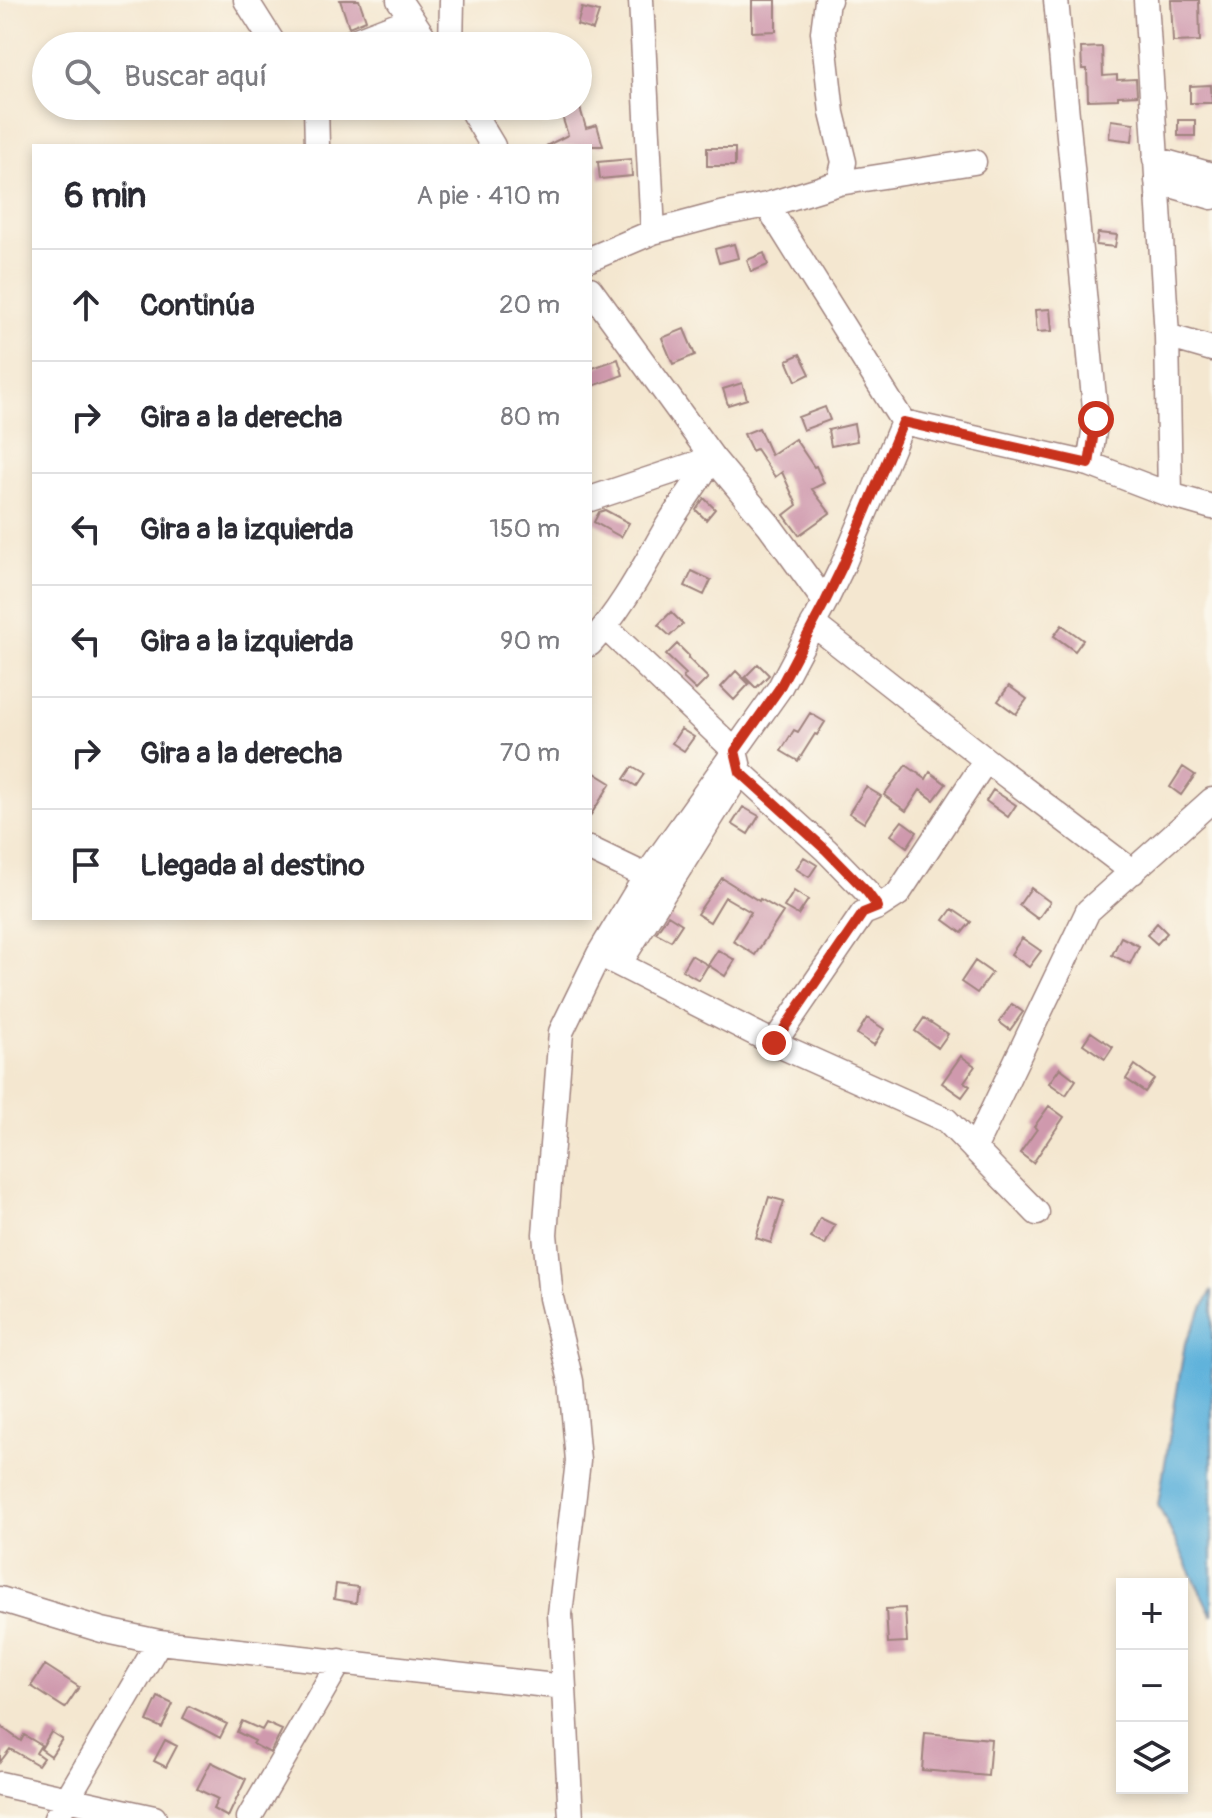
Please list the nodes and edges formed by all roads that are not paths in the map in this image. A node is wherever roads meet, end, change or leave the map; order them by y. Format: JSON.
{"nodes":[{"id":1,"x":246,"y":0,"type":"edge"},
{"id":2,"x":452,"y":0,"type":"edge"},
{"id":3,"x":641,"y":0,"type":"edge"},
{"id":4,"x":827,"y":0,"type":"edge"},
{"id":5,"x":1056,"y":0,"type":"edge"},
{"id":6,"x":1146,"y":0,"type":"edge"},
{"id":7,"x":405,"y":10,"type":"edge"},
{"id":8,"x":266,"y":32,"type":"edge"},
{"id":9,"x":366,"y":32,"type":"edge"},
{"id":10,"x":420,"y":32,"type":"edge"},
{"id":11,"x":451,"y":32,"type":"edge"},
{"id":12,"x":316,"y":120,"type":"edge"},
{"id":13,"x":477,"y":120,"type":"edge"},
{"id":14,"x":317,"y":144,"type":"edge"},
{"id":15,"x":492,"y":144,"type":"edge"},
{"id":16,"x":974,"y":162,"type":"dead end"},
{"id":17,"x":1156,"y":170,"type":"junction"},
{"id":18,"x":1212,"y":175,"type":"edge"},
{"id":19,"x":839,"y":183,"type":"junction"},
{"id":20,"x":1212,"y":197,"type":"edge"},
{"id":21,"x":767,"y":205,"type":"junction"},
{"id":22,"x":653,"y":232,"type":"junction"},
{"id":23,"x":592,"y":258,"type":"edge"},
{"id":24,"x":592,"y":296,"type":"edge"},
{"id":25,"x":599,"y":320,"type":"edge"},
{"id":26,"x":1167,"y":336,"type":"junction"},
{"id":27,"x":1212,"y":349,"type":"edge"},
{"id":28,"x":903,"y":422,"type":"junction"},
{"id":29,"x":713,"y":458,"type":"junction"},
{"id":30,"x":1089,"y":464,"type":"junction"},
{"id":31,"x":1170,"y":495,"type":"junction"},
{"id":32,"x":592,"y":498,"type":"edge"},
{"id":33,"x":1212,"y":507,"type":"edge"},
{"id":34,"x":825,"y":602,"type":"junction"},
{"id":35,"x":813,"y":624,"type":"junction"},
{"id":36,"x":598,"y":636,"type":"edge"},
{"id":37,"x":986,"y":760,"type":"junction"},
{"id":38,"x":738,"y":762,"type":"junction"},
{"id":39,"x":1212,"y":800,"type":"edge"},
{"id":40,"x":592,"y":850,"type":"edge"},
{"id":41,"x":1133,"y":872,"type":"junction"},
{"id":42,"x":646,"y":876,"type":"junction"},
{"id":43,"x":878,"y":907,"type":"junction"},
{"id":44,"x":609,"y":959,"type":"junction"},
{"id":45,"x":774,"y":1043,"type":"junction"},
{"id":46,"x":974,"y":1149,"type":"junction"},
{"id":47,"x":1037,"y":1213,"type":"dead end"},
{"id":48,"x":0,"y":1599,"type":"edge"},
{"id":49,"x":159,"y":1642,"type":"junction"},
{"id":50,"x":340,"y":1661,"type":"junction"},
{"id":51,"x":564,"y":1687,"type":"junction"},
{"id":52,"x":0,"y":1784,"type":"edge"},
{"id":53,"x":62,"y":1809,"type":"edge"},
{"id":54,"x":154,"y":1818,"type":"edge"},
{"id":55,"x":249,"y":1818,"type":"edge"},
{"id":56,"x":571,"y":1818,"type":"edge"}],
"edges":[{"from":1,"to":8,"type":"street"},
{"from":2,"to":11,"type":"street"},
{"from":3,"to":22,"type":"street"},
{"from":4,"to":19,"type":"street"},
{"from":5,"to":30,"type":"street"},
{"from":6,"to":17,"type":"street"},
{"from":7,"to":9,"type":"street"},
{"from":7,"to":10,"type":"street"},
{"from":12,"to":14,"type":"street"},
{"from":13,"to":15,"type":"street"},
{"from":16,"to":19,"type":"street"},
{"from":17,"to":18,"type":"street"},
{"from":17,"to":20,"type":"street"},
{"from":17,"to":26,"type":"street"},
{"from":19,"to":21,"type":"street"},
{"from":21,"to":22,"type":"street"},
{"from":21,"to":28,"type":"street"},
{"from":22,"to":23,"type":"street"},
{"from":24,"to":25,"type":"street"},
{"from":25,"to":29,"type":"street"},
{"from":26,"to":27,"type":"street"},
{"from":26,"to":31,"type":"street"},
{"from":28,"to":30,"type":"street"},
{"from":28,"to":34,"type":"street"},
{"from":29,"to":32,"type":"street"},
{"from":29,"to":34,"type":"street"},
{"from":29,"to":36,"type":"street"},
{"from":30,"to":31,"type":"street"},
{"from":31,"to":33,"type":"street"},
{"from":34,"to":35,"type":"street"},
{"from":35,"to":37,"type":"street"},
{"from":35,"to":38,"type":"street"},
{"from":36,"to":38,"type":"street"},
{"from":37,"to":41,"type":"street"},
{"from":37,"to":43,"type":"street"},
{"from":38,"to":42,"type":"street"},
{"from":38,"to":43,"type":"street"},
{"from":38,"to":44,"type":"street"},
{"from":39,"to":41,"type":"street"},
{"from":40,"to":42,"type":"street"},
{"from":41,"to":46,"type":"street"},
{"from":42,"to":44,"type":"street"},
{"from":43,"to":45,"type":"street"},
{"from":44,"to":45,"type":"street"},
{"from":44,"to":51,"type":"street"},
{"from":45,"to":46,"type":"street"},
{"from":46,"to":47,"type":"street"},
{"from":48,"to":49,"type":"street"},
{"from":49,"to":50,"type":"street"},
{"from":49,"to":53,"type":"street"},
{"from":50,"to":51,"type":"street"},
{"from":50,"to":55,"type":"street"},
{"from":51,"to":56,"type":"street"},
{"from":52,"to":53,"type":"street"},
{"from":53,"to":54,"type":"street"}]}
